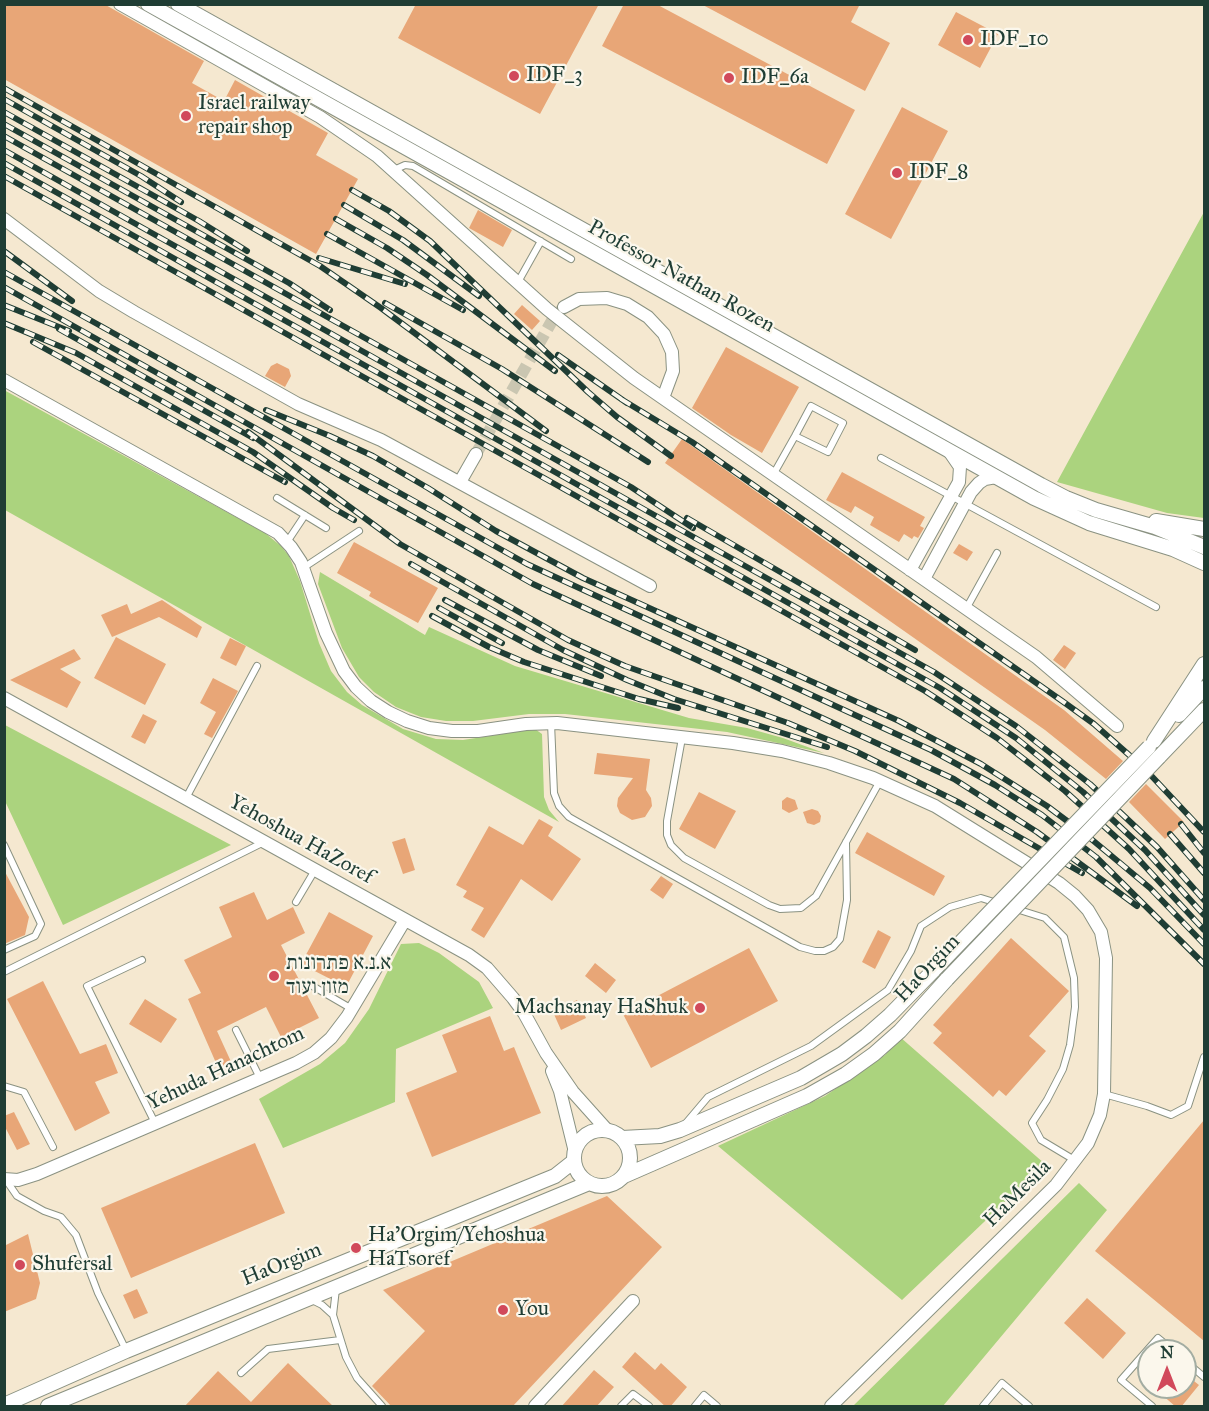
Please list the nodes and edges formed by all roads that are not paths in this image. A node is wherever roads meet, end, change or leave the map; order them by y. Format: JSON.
{"nodes":[{"id":1,"x":120,"y":4,"type":"edge"},
{"id":2,"x":147,"y":4,"type":"edge"},
{"id":3,"x":178,"y":4,"type":"edge"},
{"id":4,"x":393,"y":170,"type":"junction"},
{"id":5,"x":4,"y":219,"type":"edge"},
{"id":6,"x":541,"y":241,"type":"junction"},
{"id":7,"x":571,"y":259,"type":"dead end"},
{"id":8,"x":518,"y":282,"type":"junction"},
{"id":9,"x":564,"y":307,"type":"tunnel mouth"},
{"id":10,"x":4,"y":380,"type":"edge"},
{"id":11,"x":663,"y":398,"type":"junction"},
{"id":12,"x":795,"y":435,"type":"junction"},
{"id":13,"x":949,"y":451,"type":"junction"},
{"id":14,"x":476,"y":454,"type":"tunnel mouth"},
{"id":15,"x":881,"y":458,"type":"dead end"},
{"id":16,"x":773,"y":475,"type":"junction"},
{"id":17,"x":996,"y":477,"type":"junction"},
{"id":18,"x":459,"y":482,"type":"junction"},
{"id":19,"x":952,"y":496,"type":"junction"},
{"id":20,"x":277,"y":498,"type":"dead end"},
{"id":21,"x":965,"y":503,"type":"junction"},
{"id":22,"x":1096,"y":510,"type":"junction"},
{"id":23,"x":304,"y":515,"type":"junction"},
{"id":24,"x":326,"y":528,"type":"dead end"},
{"id":25,"x":1204,"y":530,"type":"edge"},
{"id":26,"x":359,"y":531,"type":"dead end"},
{"id":27,"x":287,"y":542,"type":"junction"},
{"id":28,"x":1204,"y":547,"type":"edge"},
{"id":29,"x":1173,"y":549,"type":"junction"},
{"id":30,"x":997,"y":553,"type":"dead end"},
{"id":31,"x":1204,"y":563,"type":"edge"},
{"id":32,"x":303,"y":568,"type":"junction"},
{"id":33,"x":910,"y":570,"type":"junction"},
{"id":34,"x":1204,"y":571,"type":"edge"},
{"id":35,"x":924,"y":579,"type":"junction"},
{"id":36,"x":650,"y":586,"type":"dead end"},
{"id":37,"x":1156,"y":607,"type":"dead end"},
{"id":38,"x":966,"y":609,"type":"junction"},
{"id":39,"x":1204,"y":664,"type":"edge"},
{"id":40,"x":257,"y":666,"type":"dead end"},
{"id":41,"x":1204,"y":688,"type":"edge"},
{"id":42,"x":4,"y":698,"type":"edge"},
{"id":43,"x":1204,"y":710,"type":"edge"},
{"id":44,"x":1204,"y":719,"type":"edge"},
{"id":45,"x":551,"y":723,"type":"junction"},
{"id":46,"x":1117,"y":726,"type":"dead end"},
{"id":47,"x":682,"y":737,"type":"junction"},
{"id":48,"x":1176,"y":739,"type":"junction"},
{"id":49,"x":1151,"y":744,"type":"junction"},
{"id":50,"x":880,"y":781,"type":"junction"},
{"id":51,"x":186,"y":798,"type":"junction"},
{"id":52,"x":265,"y":842,"type":"junction"},
{"id":53,"x":846,"y":842,"type":"junction"},
{"id":54,"x":4,"y":845,"type":"edge"},
{"id":55,"x":315,"y":870,"type":"junction"},
{"id":56,"x":296,"y":902,"type":"dead end"},
{"id":57,"x":405,"y":920,"type":"junction"},
{"id":58,"x":4,"y":950,"type":"edge"},
{"id":59,"x":142,"y":960,"type":"dead end"},
{"id":60,"x":4,"y":972,"type":"edge"},
{"id":61,"x":309,"y":984,"type":"dead end"},
{"id":62,"x":352,"y":1009,"type":"junction"},
{"id":63,"x":236,"y":1030,"type":"dead end"},
{"id":64,"x":546,"y":1053,"type":"junction"},
{"id":65,"x":1204,"y":1057,"type":"edge"},
{"id":66,"x":260,"y":1078,"type":"junction"},
{"id":67,"x":4,"y":1086,"type":"edge"},
{"id":68,"x":14,"y":1089,"type":"junction"},
{"id":69,"x":4,"y":1093,"type":"edge"},
{"id":70,"x":1104,"y":1094,"type":"junction"},
{"id":71,"x":155,"y":1123,"type":"junction"},
{"id":72,"x":607,"y":1130,"type":"junction"},
{"id":73,"x":680,"y":1131,"type":"junction"},
{"id":74,"x":622,"y":1138,"type":"junction"},
{"id":75,"x":53,"y":1147,"type":"dead end"},
{"id":76,"x":574,"y":1157,"type":"junction"},
{"id":77,"x":1076,"y":1161,"type":"junction"},
{"id":78,"x":624,"y":1176,"type":"junction"},
{"id":79,"x":5,"y":1179,"type":"edge"},
{"id":80,"x":589,"y":1183,"type":"junction"},
{"id":81,"x":336,"y":1288,"type":"junction"},
{"id":82,"x":308,"y":1299,"type":"junction"},
{"id":83,"x":633,"y":1300,"type":"dead end"},
{"id":84,"x":333,"y":1315,"type":"junction"},
{"id":85,"x":340,"y":1340,"type":"junction"},
{"id":86,"x":126,"y":1351,"type":"junction"},
{"id":87,"x":1137,"y":1362,"type":"edge"},
{"id":88,"x":240,"y":1373,"type":"dead end"},
{"id":89,"x":1137,"y":1394,"type":"edge"},
{"id":90,"x":66,"y":1402,"type":"edge"},
{"id":91,"x":4,"y":1406,"type":"edge"},
{"id":92,"x":48,"y":1407,"type":"edge"},
{"id":93,"x":382,"y":1407,"type":"edge"},
{"id":94,"x":535,"y":1407,"type":"edge"},
{"id":95,"x":621,"y":1407,"type":"edge"},
{"id":96,"x":649,"y":1407,"type":"edge"},
{"id":97,"x":695,"y":1407,"type":"edge"},
{"id":98,"x":717,"y":1407,"type":"edge"},
{"id":99,"x":831,"y":1407,"type":"edge"},
{"id":100,"x":983,"y":1407,"type":"edge"},
{"id":101,"x":1029,"y":1407,"type":"edge"}],
"edges":[{"from":1,"to":4,"type":"street"},
{"from":2,"to":13,"type":"street","name":"Professor Nathan Rozen"},
{"from":3,"to":22,"type":"street","name":"Professor Nathan Rozen"},
{"from":4,"to":6,"type":"lane"},
{"from":4,"to":8,"type":"street"},
{"from":5,"to":18,"type":"street"},
{"from":6,"to":7,"type":"lane"},
{"from":6,"to":8,"type":"lane"},
{"from":8,"to":11,"type":"street"},
{"from":9,"to":11,"type":"street"},
{"from":10,"to":27,"type":"street"},
{"from":11,"to":16,"type":"street"},
{"from":12,"to":12,"type":"lane"},
{"from":12,"to":16,"type":"lane"},
{"from":13,"to":17,"type":"street","name":"Professor Nathan Rozen"},
{"from":13,"to":19,"type":"street"},
{"from":14,"to":18,"type":"street"},
{"from":15,"to":19,"type":"lane"},
{"from":16,"to":33,"type":"street"},
{"from":17,"to":21,"type":"street"},
{"from":17,"to":29,"type":"street","name":"Professor Nathan Rozen"},
{"from":18,"to":36,"type":"street"},
{"from":19,"to":21,"type":"lane"},
{"from":19,"to":33,"type":"street"},
{"from":20,"to":23,"type":"lane"},
{"from":21,"to":35,"type":"street"},
{"from":21,"to":37,"type":"lane"},
{"from":22,"to":25,"type":"street"},
{"from":22,"to":28,"type":"street","name":"Professor Nathan Rozen"},
{"from":23,"to":24,"type":"lane"},
{"from":23,"to":27,"type":"lane"},
{"from":26,"to":32,"type":"lane"},
{"from":27,"to":32,"type":"street","name":"HaMesila"},
{"from":29,"to":31,"type":"street","name":"Professor Nathan Rozen"},
{"from":29,"to":34,"type":"street"},
{"from":30,"to":38,"type":"lane"},
{"from":32,"to":45,"type":"street","name":"HaMesila"},
{"from":33,"to":35,"type":"street"},
{"from":35,"to":38,"type":"street"},
{"from":38,"to":46,"type":"street"},
{"from":39,"to":49,"type":"street"},
{"from":40,"to":51,"type":"lane"},
{"from":41,"to":49,"type":"street","name":"HaOrgim"},
{"from":42,"to":51,"type":"street","name":"Yehoshua HaZoref"},
{"from":43,"to":48,"type":"street","name":"HaOrgim"},
{"from":44,"to":48,"type":"street"},
{"from":45,"to":47,"type":"street","name":"HaMesila"},
{"from":45,"to":53,"type":"lane"},
{"from":47,"to":50,"type":"street","name":"HaMesila"},
{"from":47,"to":53,"type":"lane"},
{"from":48,"to":78,"type":"street","name":"HaOrgim","bridge":true},
{"from":49,"to":73,"type":"street","name":"HaOrgim","bridge":true},
{"from":50,"to":53,"type":"lane"},
{"from":50,"to":70,"type":"street","name":"HaMesila"},
{"from":51,"to":52,"type":"street","name":"Yehoshua HaZoref"},
{"from":52,"to":55,"type":"street","name":"Yehoshua HaZoref"},
{"from":52,"to":60,"type":"lane"},
{"from":54,"to":58,"type":"lane"},
{"from":55,"to":56,"type":"lane"},
{"from":55,"to":57,"type":"street","name":"Yehoshua HaZoref"},
{"from":57,"to":62,"type":"street","name":"Yehuda Hanachtom"},
{"from":57,"to":64,"type":"street","name":"Yehoshua HaZoref"},
{"from":59,"to":71,"type":"lane"},
{"from":61,"to":62,"type":"lane"},
{"from":62,"to":66,"type":"street","name":"Yehuda Hanachtom"},
{"from":63,"to":66,"type":"lane"},
{"from":64,"to":72,"type":"street","name":"Yehoshua HaZoref"},
{"from":64,"to":76,"type":"street","name":"Yehoshua HaZoref"},
{"from":65,"to":70,"type":"lane"},
{"from":66,"to":71,"type":"street","name":"Yehuda Hanachtom"},
{"from":67,"to":68,"type":"lane"},
{"from":68,"to":69,"type":"lane"},
{"from":68,"to":75,"type":"lane"},
{"from":70,"to":77,"type":"street","name":"HaMesila"},
{"from":71,"to":79,"type":"street","name":"Yehuda Hanachtom"},
{"from":72,"to":74,"type":"street"},
{"from":72,"to":76,"type":"street"},
{"from":73,"to":74,"type":"street","name":"HaOrgim"},
{"from":73,"to":77,"type":"lane"},
{"from":74,"to":78,"type":"street"},
{"from":76,"to":80,"type":"street"},
{"from":76,"to":86,"type":"street","name":"HaOrgim"},
{"from":77,"to":99,"type":"street","name":"HaMesila"},
{"from":78,"to":80,"type":"street"},
{"from":79,"to":86,"type":"lane"},
{"from":80,"to":81,"type":"street","name":"HaOrgim"},
{"from":81,"to":82,"type":"street","name":"HaOrgim"},
{"from":81,"to":84,"type":"lane"},
{"from":82,"to":84,"type":"lane"},
{"from":82,"to":90,"type":"street","name":"HaOrgim"},
{"from":83,"to":94,"type":"street"},
{"from":84,"to":85,"type":"lane"},
{"from":85,"to":88,"type":"lane"},
{"from":85,"to":93,"type":"lane"},
{"from":86,"to":91,"type":"street","name":"HaOrgim"},
{"from":87,"to":89,"type":"lane"},
{"from":90,"to":92,"type":"street","name":"HaOrgim"},
{"from":95,"to":96,"type":"lane"},
{"from":97,"to":98,"type":"lane"},
{"from":100,"to":101,"type":"lane"}]}
